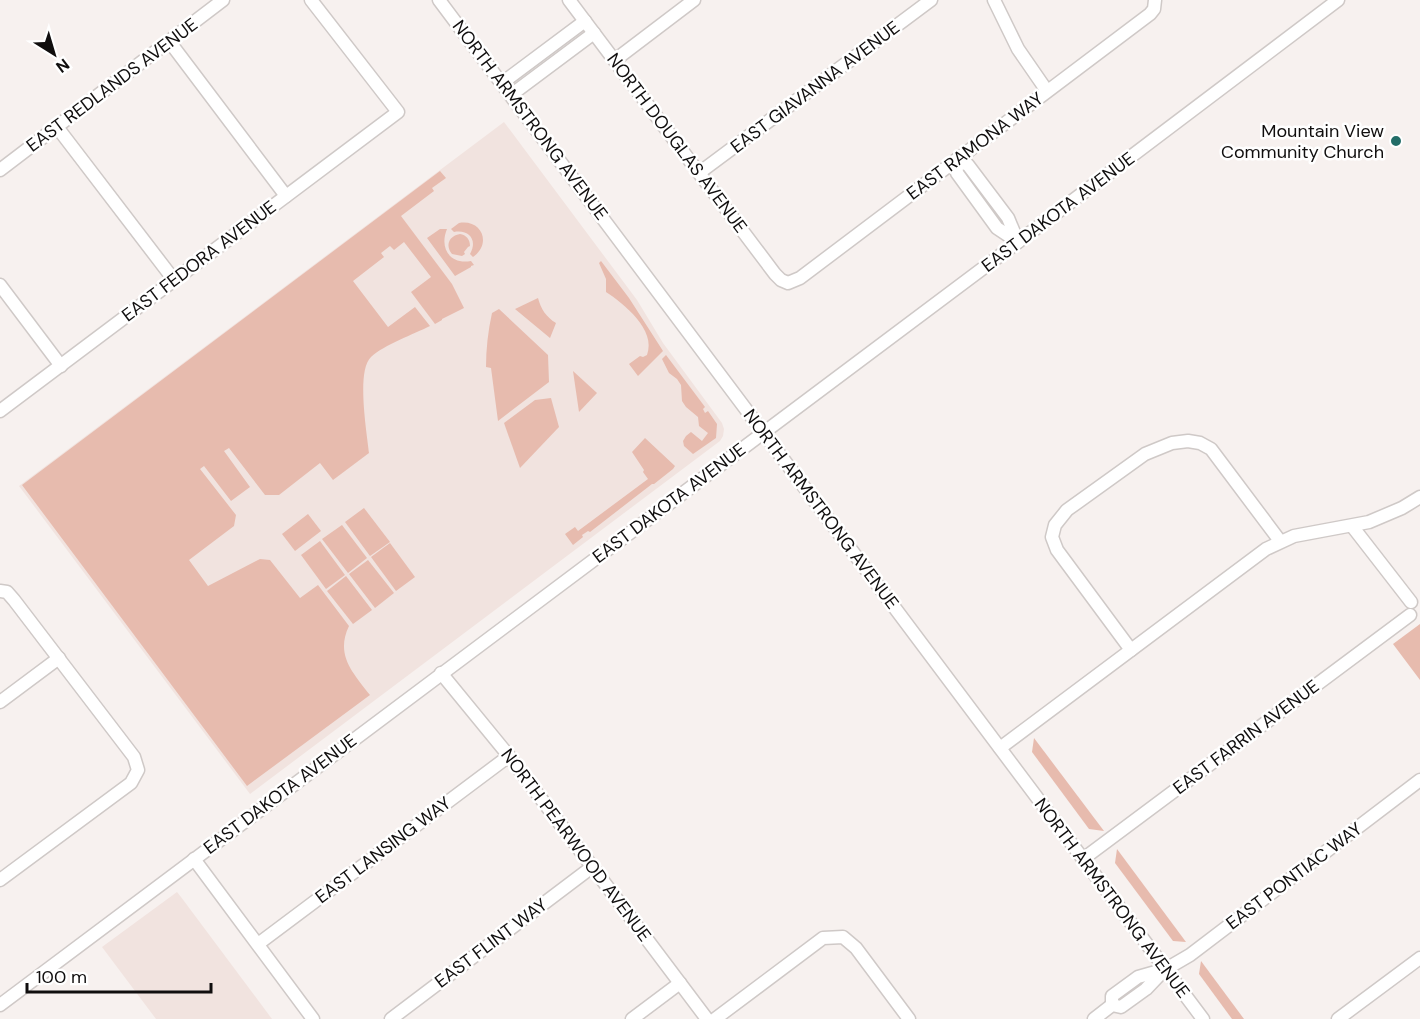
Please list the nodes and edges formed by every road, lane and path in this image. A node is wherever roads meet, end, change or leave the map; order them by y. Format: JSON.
{"nodes":[{"id":1,"x":223,"y":0,"type":"edge"},
{"id":2,"x":311,"y":0,"type":"edge"},
{"id":3,"x":439,"y":0,"type":"edge"},
{"id":4,"x":569,"y":0,"type":"edge"},
{"id":5,"x":694,"y":0,"type":"edge"},
{"id":6,"x":932,"y":0,"type":"edge"},
{"id":7,"x":994,"y":0,"type":"edge"},
{"id":8,"x":1338,"y":0,"type":"edge"},
{"id":9,"x":1156,"y":1,"type":"edge"},
{"id":10,"x":585,"y":21,"type":"junction"},
{"id":11,"x":594,"y":33,"type":"junction"},
{"id":12,"x":169,"y":41,"type":"junction"},
{"id":13,"x":615,"y":60,"type":"junction"},
{"id":14,"x":502,"y":83,"type":"junction"},
{"id":15,"x":1047,"y":91,"type":"junction"},
{"id":16,"x":510,"y":95,"type":"junction"},
{"id":17,"x":57,"y":127,"type":"junction"},
{"id":18,"x":956,"y":160,"type":"junction"},
{"id":19,"x":0,"y":170,"type":"edge"},
{"id":20,"x":699,"y":174,"type":"junction"},
{"id":21,"x":286,"y":196,"type":"junction"},
{"id":22,"x":1018,"y":242,"type":"junction"},
{"id":23,"x":174,"y":280,"type":"junction"},
{"id":24,"x":788,"y":283,"type":"joint"},
{"id":25,"x":0,"y":285,"type":"edge"},
{"id":26,"x":60,"y":366,"type":"junction"},
{"id":27,"x":0,"y":411,"type":"edge"},
{"id":28,"x":763,"y":433,"type":"junction"},
{"id":29,"x":1420,"y":497,"type":"edge"},
{"id":30,"x":1352,"y":526,"type":"junction"},
{"id":31,"x":1280,"y":541,"type":"junction"},
{"id":32,"x":0,"y":591,"type":"edge"},
{"id":33,"x":1415,"y":601,"type":"edge"},
{"id":34,"x":1415,"y":616,"type":"edge"},
{"id":35,"x":1131,"y":650,"type":"junction"},
{"id":36,"x":59,"y":658,"type":"junction"},
{"id":37,"x":441,"y":673,"type":"junction"},
{"id":38,"x":0,"y":702,"type":"edge"},
{"id":39,"x":1000,"y":748,"type":"junction"},
{"id":40,"x":509,"y":756,"type":"junction"},
{"id":41,"x":1420,"y":780,"type":"edge"},
{"id":42,"x":194,"y":858,"type":"junction"},
{"id":43,"x":1083,"y":859,"type":"junction"},
{"id":44,"x":592,"y":867,"type":"junction"},
{"id":45,"x":0,"y":880,"type":"edge"},
{"id":46,"x":258,"y":944,"type":"junction"},
{"id":47,"x":1420,"y":958,"type":"edge"},
{"id":48,"x":1166,"y":969,"type":"junction"},
{"id":49,"x":680,"y":983,"type":"junction"},
{"id":50,"x":0,"y":1005,"type":"edge"},
{"id":51,"x":313,"y":1019,"type":"edge"},
{"id":52,"x":391,"y":1019,"type":"edge"},
{"id":53,"x":632,"y":1019,"type":"edge"},
{"id":54,"x":707,"y":1019,"type":"edge"},
{"id":55,"x":715,"y":1019,"type":"edge"},
{"id":56,"x":909,"y":1019,"type":"edge"},
{"id":57,"x":1094,"y":1019,"type":"edge"},
{"id":58,"x":1203,"y":1019,"type":"edge"},
{"id":59,"x":1338,"y":1019,"type":"edge"}],
"edges":[{"from":1,"to":12,"type":"street","name":"EAST REDLANDS AVENUE"},
{"from":2,"to":21,"type":"street","name":"EAST FEDORA AVENUE"},
{"from":3,"to":14,"type":"street","name":"NORTH ARMSTRONG AVENUE"},
{"from":4,"to":10,"type":"street","name":"NORTH DOUGLAS AVENUE"},
{"from":5,"to":13,"type":"street"},
{"from":6,"to":20,"type":"street","name":"EAST GIAVANNA AVENUE"},
{"from":7,"to":15,"type":"street"},
{"from":8,"to":22,"type":"street","name":"EAST DAKOTA AVENUE"},
{"from":9,"to":15,"type":"street","name":"EAST RAMONA WAY"},
{"from":10,"to":11,"type":"street","name":"NORTH DOUGLAS AVENUE"},
{"from":10,"to":14,"type":"street"},
{"from":11,"to":13,"type":"street","name":"NORTH DOUGLAS AVENUE"},
{"from":11,"to":16,"type":"street"},
{"from":12,"to":17,"type":"street","name":"EAST REDLANDS AVENUE"},
{"from":12,"to":21,"type":"street"},
{"from":13,"to":20,"type":"street","name":"NORTH DOUGLAS AVENUE"},
{"from":14,"to":16,"type":"street","name":"NORTH ARMSTRONG AVENUE"},
{"from":15,"to":18,"type":"street","name":"EAST RAMONA WAY"},
{"from":16,"to":28,"type":"street","name":"NORTH ARMSTRONG AVENUE"},
{"from":17,"to":19,"type":"street","name":"EAST REDLANDS AVENUE"},
{"from":17,"to":23,"type":"street"},
{"from":18,"to":22,"type":"street"},
{"from":18,"to":24,"type":"street","name":"EAST RAMONA WAY"},
{"from":20,"to":24,"type":"street","name":"NORTH DOUGLAS AVENUE"},
{"from":21,"to":23,"type":"street","name":"EAST FEDORA AVENUE"},
{"from":22,"to":28,"type":"street","name":"EAST DAKOTA AVENUE"},
{"from":23,"to":26,"type":"street","name":"EAST FEDORA AVENUE"},
{"from":25,"to":26,"type":"street"},
{"from":26,"to":27,"type":"street","name":"EAST FEDORA AVENUE"},
{"from":28,"to":37,"type":"street","name":"EAST DAKOTA AVENUE"},
{"from":28,"to":39,"type":"street","name":"NORTH ARMSTRONG AVENUE"},
{"from":29,"to":30,"type":"street"},
{"from":30,"to":31,"type":"street"},
{"from":30,"to":33,"type":"street"},
{"from":31,"to":35,"type":"street"},
{"from":31,"to":35,"type":"street"},
{"from":32,"to":36,"type":"street"},
{"from":33,"to":34,"type":"street"},
{"from":34,"to":43,"type":"street","name":"EAST FARRIN AVENUE"},
{"from":35,"to":39,"type":"street"},
{"from":36,"to":38,"type":"street"},
{"from":36,"to":45,"type":"street"},
{"from":37,"to":40,"type":"street","name":"NORTH PEARWOOD AVENUE"},
{"from":37,"to":42,"type":"street","name":"EAST DAKOTA AVENUE"},
{"from":39,"to":43,"type":"street","name":"NORTH ARMSTRONG AVENUE"},
{"from":40,"to":44,"type":"street","name":"NORTH PEARWOOD AVENUE"},
{"from":40,"to":46,"type":"street","name":"EAST LANSING WAY"},
{"from":41,"to":48,"type":"street","name":"EAST PONTIAC WAY"},
{"from":42,"to":46,"type":"street"},
{"from":42,"to":50,"type":"street","name":"EAST DAKOTA AVENUE"},
{"from":43,"to":48,"type":"street","name":"NORTH ARMSTRONG AVENUE"},
{"from":44,"to":49,"type":"street","name":"NORTH PEARWOOD AVENUE"},
{"from":44,"to":52,"type":"street","name":"EAST FLINT WAY"},
{"from":46,"to":51,"type":"street"},
{"from":47,"to":59,"type":"street"},
{"from":48,"to":57,"type":"street","name":"EAST PONTIAC WAY"},
{"from":48,"to":58,"type":"street","name":"NORTH ARMSTRONG AVENUE"},
{"from":49,"to":53,"type":"street"},
{"from":49,"to":54,"type":"street","name":"NORTH PEARWOOD AVENUE"},
{"from":55,"to":56,"type":"street"}]}
